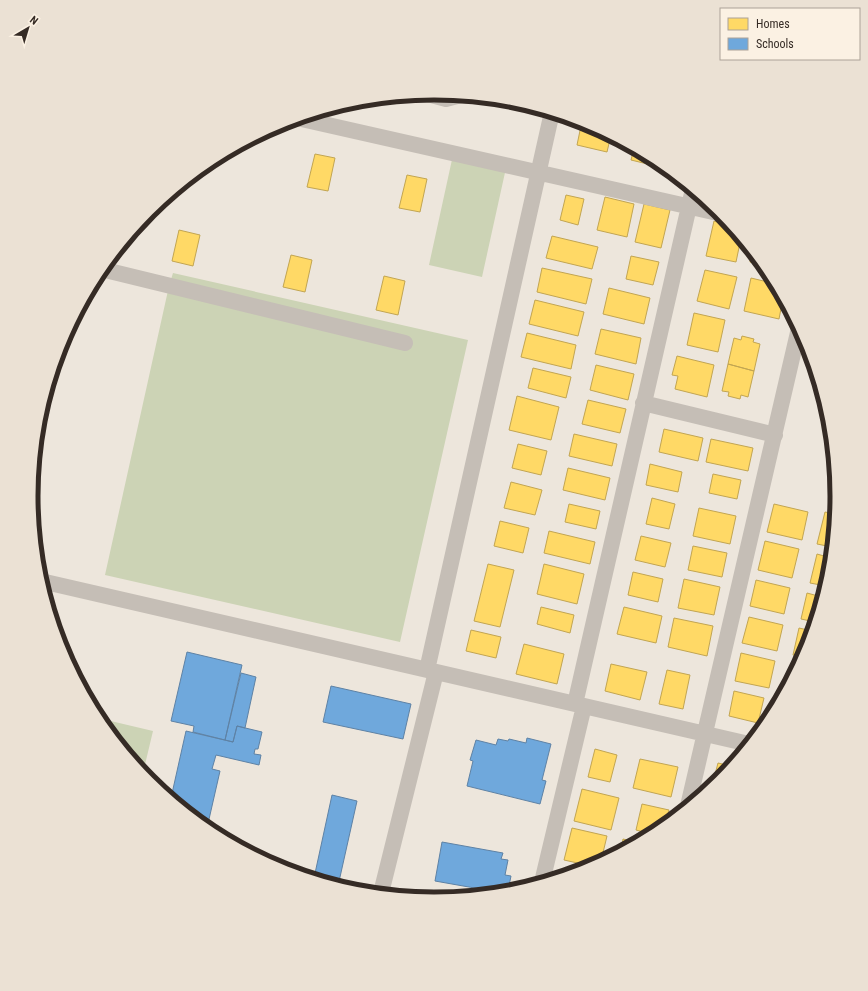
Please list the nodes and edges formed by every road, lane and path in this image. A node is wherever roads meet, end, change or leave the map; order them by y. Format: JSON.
{"nodes":[{"id":1,"x":551,"y":118,"type":"edge"},
{"id":2,"x":308,"y":121,"type":"edge"},
{"id":3,"x":538,"y":173,"type":"junction"},
{"id":4,"x":692,"y":195,"type":"edge"},
{"id":5,"x":689,"y":207,"type":"junction"},
{"id":6,"x":710,"y":211,"type":"edge"},
{"id":7,"x":108,"y":271,"type":"edge"},
{"id":8,"x":797,"y":337,"type":"edge"},
{"id":9,"x":405,"y":343,"type":"dead end"},
{"id":10,"x":643,"y":403,"type":"junction"},
{"id":11,"x":775,"y":435,"type":"junction"},
{"id":12,"x":48,"y":583,"type":"edge"},
{"id":13,"x":431,"y":671,"type":"junction"},
{"id":14,"x":580,"y":705,"type":"junction"},
{"id":15,"x":705,"y":734,"type":"junction"},
{"id":16,"x":743,"y":743,"type":"edge"},
{"id":17,"x":690,"y":797,"type":"edge"},
{"id":18,"x":543,"y":876,"type":"edge"},
{"id":19,"x":382,"y":888,"type":"edge"}],
"edges":[{"from":1,"to":3,"type":"street"},
{"from":2,"to":3,"type":"street"},
{"from":3,"to":5,"type":"street"},
{"from":3,"to":13,"type":"street"},
{"from":4,"to":5,"type":"street"},
{"from":5,"to":6,"type":"street"},
{"from":5,"to":10,"type":"street"},
{"from":7,"to":9,"type":"street"},
{"from":8,"to":11,"type":"street"},
{"from":10,"to":11,"type":"street"},
{"from":10,"to":14,"type":"street"},
{"from":11,"to":15,"type":"street"},
{"from":12,"to":13,"type":"street"},
{"from":13,"to":14,"type":"street"},
{"from":13,"to":19,"type":"street"},
{"from":14,"to":15,"type":"street"},
{"from":14,"to":18,"type":"street"},
{"from":15,"to":16,"type":"street"},
{"from":15,"to":17,"type":"street"}]}
